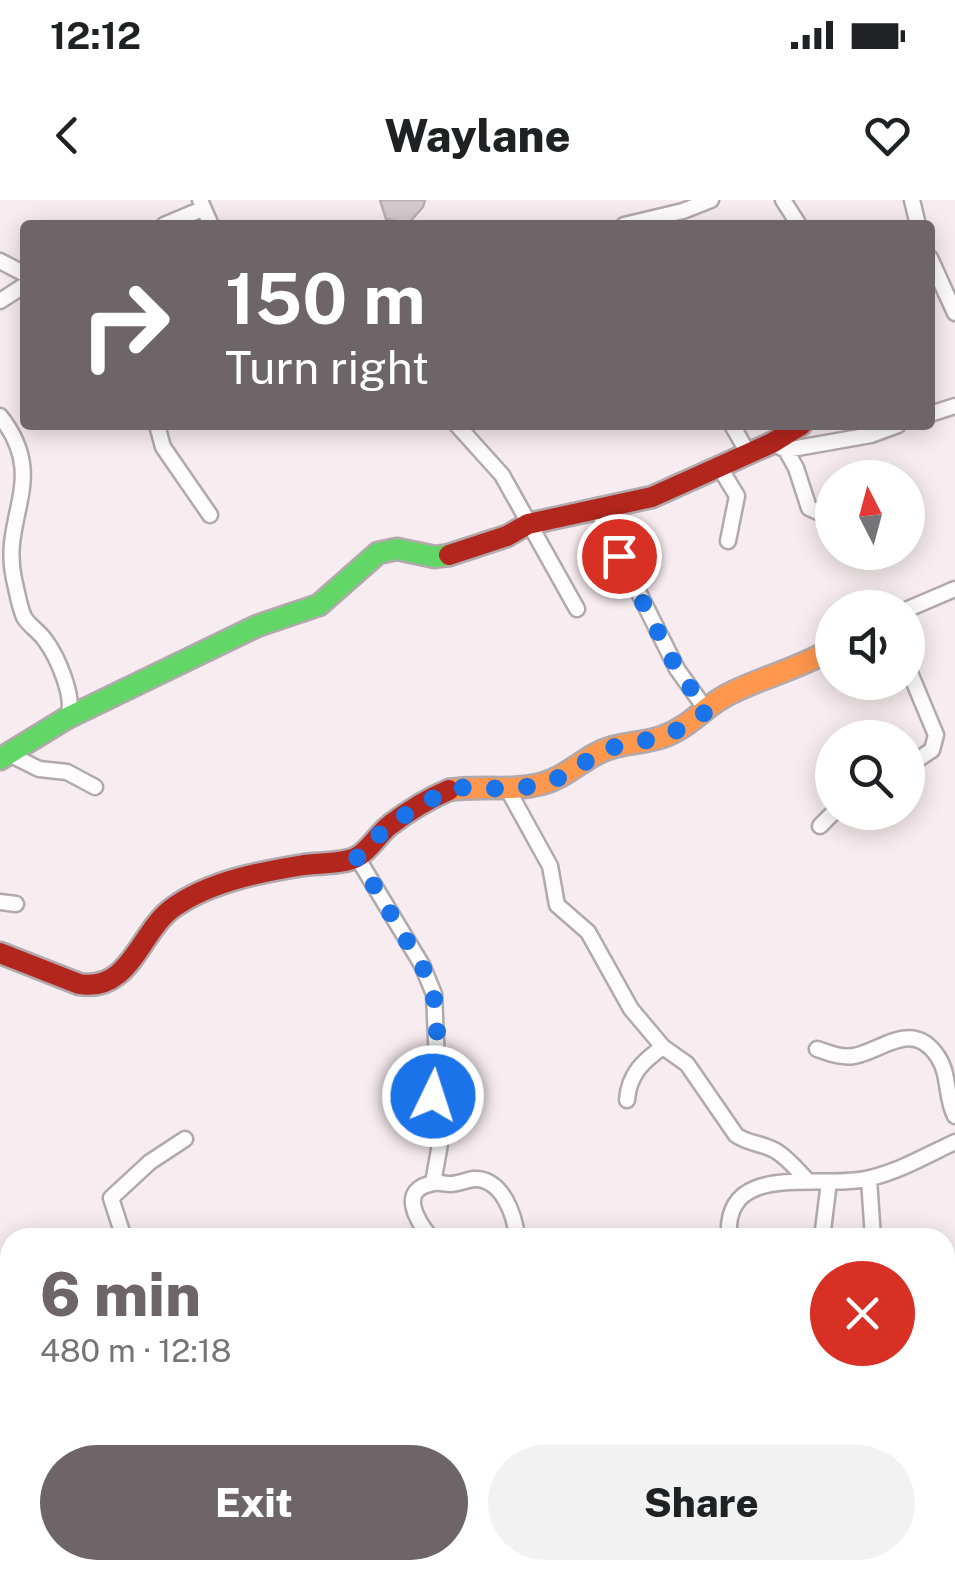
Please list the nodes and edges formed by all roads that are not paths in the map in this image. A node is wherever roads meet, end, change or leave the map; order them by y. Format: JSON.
{"nodes":[{"id":1,"x":711,"y":200,"type":"edge"},
{"id":2,"x":201,"y":205,"type":"edge"},
{"id":3,"x":173,"y":220,"type":"edge"},
{"id":4,"x":647,"y":220,"type":"edge"},
{"id":5,"x":935,"y":269,"type":"edge"},
{"id":6,"x":955,"y":313,"type":"edge"},
{"id":7,"x":0,"y":416,"type":"edge"},
{"id":8,"x":159,"y":430,"type":"edge"},
{"id":9,"x":462,"y":430,"type":"edge"},
{"id":10,"x":735,"y":430,"type":"edge"},
{"id":11,"x":796,"y":430,"type":"edge"},
{"id":12,"x":883,"y":430,"type":"edge"},
{"id":13,"x":779,"y":447,"type":"junction"},
{"id":14,"x":748,"y":453,"type":"junction"},
{"id":15,"x":720,"y":468,"type":"junction"},
{"id":16,"x":598,"y":511,"type":"junction"},
{"id":17,"x":815,"y":511,"type":"edge"},
{"id":18,"x":210,"y":516,"type":"dead end"},
{"id":19,"x":528,"y":524,"type":"junction"},
{"id":20,"x":728,"y":541,"type":"dead end"},
{"id":21,"x":955,"y":589,"type":"edge"},
{"id":22,"x":925,"y":602,"type":"edge"},
{"id":23,"x":577,"y":608,"type":"dead end"},
{"id":24,"x":815,"y":659,"type":"edge"},
{"id":25,"x":921,"y":700,"type":"edge"},
{"id":26,"x":707,"y":711,"type":"junction"},
{"id":27,"x":68,"y":718,"type":"junction"},
{"id":28,"x":925,"y":755,"type":"edge"},
{"id":29,"x":5,"y":756,"type":"edge"},
{"id":30,"x":95,"y":787,"type":"dead end"},
{"id":31,"x":508,"y":790,"type":"junction"},
{"id":32,"x":357,"y":857,"type":"junction"},
{"id":33,"x":0,"y":953,"type":"edge"},
{"id":34,"x":663,"y":1047,"type":"junction"},
{"id":35,"x":817,"y":1049,"type":"dead end"},
{"id":36,"x":628,"y":1100,"type":"dead end"},
{"id":37,"x":955,"y":1116,"type":"edge"},
{"id":38,"x":185,"y":1138,"type":"dead end"},
{"id":39,"x":955,"y":1142,"type":"edge"},
{"id":40,"x":869,"y":1179,"type":"junction"},
{"id":41,"x":808,"y":1182,"type":"junction"},
{"id":42,"x":829,"y":1182,"type":"junction"},
{"id":43,"x":434,"y":1183,"type":"junction"},
{"id":44,"x":121,"y":1228,"type":"edge"},
{"id":45,"x":425,"y":1228,"type":"edge"},
{"id":46,"x":515,"y":1228,"type":"edge"},
{"id":47,"x":729,"y":1228,"type":"edge"},
{"id":48,"x":823,"y":1228,"type":"edge"},
{"id":49,"x":872,"y":1228,"type":"edge"}],
"edges":[{"from":1,"to":4,"type":"street"},
{"from":2,"to":3,"type":"street"},
{"from":5,"to":6,"type":"street"},
{"from":7,"to":27,"type":"street"},
{"from":8,"to":18,"type":"street"},
{"from":9,"to":19,"type":"street"},
{"from":10,"to":14,"type":"street"},
{"from":11,"to":13,"type":"street"},
{"from":12,"to":13,"type":"street"},
{"from":13,"to":14,"type":"street"},
{"from":13,"to":17,"type":"street"},
{"from":14,"to":15,"type":"street"},
{"from":15,"to":16,"type":"street"},
{"from":15,"to":20,"type":"street"},
{"from":16,"to":19,"type":"street"},
{"from":16,"to":26,"type":"street"},
{"from":19,"to":23,"type":"street"},
{"from":19,"to":27,"type":"street"},
{"from":21,"to":22,"type":"street"},
{"from":24,"to":26,"type":"street"},
{"from":25,"to":28,"type":"street"},
{"from":26,"to":31,"type":"street"},
{"from":27,"to":29,"type":"street"},
{"from":29,"to":30,"type":"street"},
{"from":31,"to":32,"type":"street"},
{"from":31,"to":34,"type":"street"},
{"from":32,"to":33,"type":"street"},
{"from":32,"to":43,"type":"street"},
{"from":34,"to":36,"type":"street"},
{"from":34,"to":41,"type":"street"},
{"from":35,"to":37,"type":"street"},
{"from":38,"to":44,"type":"street"},
{"from":39,"to":40,"type":"street"},
{"from":40,"to":42,"type":"street"},
{"from":40,"to":49,"type":"street"},
{"from":41,"to":42,"type":"street"},
{"from":41,"to":47,"type":"street"},
{"from":42,"to":48,"type":"street"},
{"from":43,"to":45,"type":"street"},
{"from":43,"to":46,"type":"street"}]}
